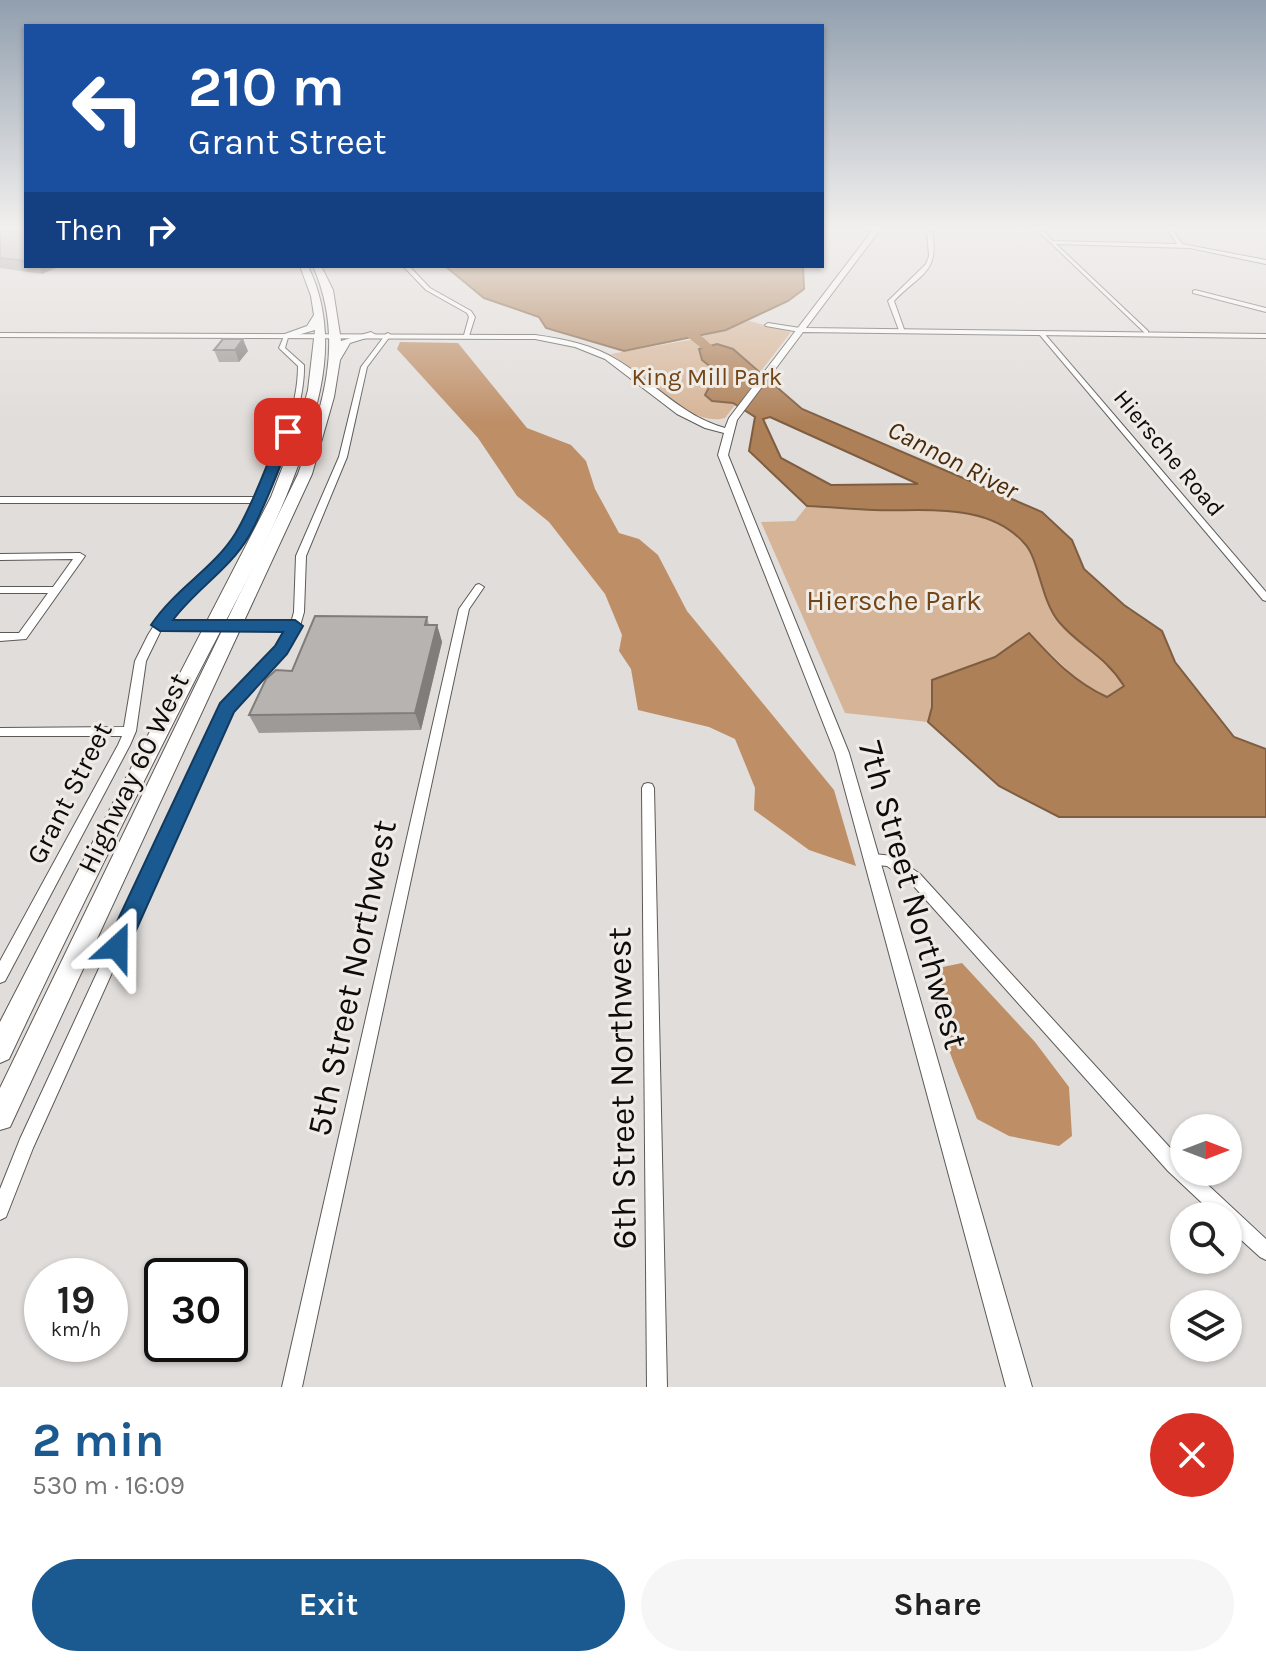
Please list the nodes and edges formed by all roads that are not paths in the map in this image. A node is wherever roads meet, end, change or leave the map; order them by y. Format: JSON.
{"nodes":[{"id":1,"x":312,"y":292,"type":"edge"},
{"id":2,"x":328,"y":292,"type":"edge"},
{"id":3,"x":433,"y":292,"type":"edge"},
{"id":4,"x":829,"y":292,"type":"edge"},
{"id":5,"x":901,"y":292,"type":"edge"},
{"id":6,"x":1103,"y":292,"type":"edge"},
{"id":7,"x":1195,"y":292,"type":"dead end"},
{"id":8,"x":1266,"y":310,"type":"edge"},
{"id":9,"x":319,"y":315,"type":"junction"},
{"id":10,"x":768,"y":325,"type":"dead end"},
{"id":11,"x":800,"y":330,"type":"junction"},
{"id":12,"x":902,"y":332,"type":"junction"},
{"id":13,"x":1146,"y":332,"type":"junction"},
{"id":14,"x":1041,"y":333,"type":"junction"},
{"id":15,"x":0,"y":335,"type":"edge"},
{"id":16,"x":287,"y":335,"type":"junction"},
{"id":17,"x":328,"y":335,"type":"junction"},
{"id":18,"x":371,"y":335,"type":"junction"},
{"id":19,"x":388,"y":335,"type":"junction"},
{"id":20,"x":467,"y":335,"type":"junction"},
{"id":21,"x":1266,"y":336,"type":"edge"},
{"id":22,"x":333,"y":362,"type":"junction"},
{"id":23,"x":727,"y":431,"type":"junction"},
{"id":24,"x":0,"y":500,"type":"edge"},
{"id":25,"x":259,"y":500,"type":"junction"},
{"id":26,"x":0,"y":557,"type":"edge"},
{"id":27,"x":479,"y":587,"type":"dead end"},
{"id":28,"x":0,"y":590,"type":"edge"},
{"id":29,"x":55,"y":590,"type":"junction"},
{"id":30,"x":1266,"y":598,"type":"edge"},
{"id":31,"x":160,"y":625,"type":"junction"},
{"id":32,"x":214,"y":625,"type":"junction"},
{"id":33,"x":236,"y":626,"type":"junction"},
{"id":34,"x":295,"y":626,"type":"junction"},
{"id":35,"x":0,"y":637,"type":"edge"},
{"id":36,"x":130,"y":731,"type":"junction"},
{"id":37,"x":0,"y":732,"type":"edge"},
{"id":38,"x":648,"y":788,"type":"dead end"},
{"id":39,"x":873,"y":860,"type":"junction"},
{"id":40,"x":0,"y":976,"type":"edge"},
{"id":41,"x":0,"y":1050,"type":"edge"},
{"id":42,"x":0,"y":1117,"type":"edge"},
{"id":43,"x":0,"y":1211,"type":"edge"},
{"id":44,"x":1266,"y":1251,"type":"edge"},
{"id":45,"x":292,"y":1387,"type":"edge"},
{"id":46,"x":657,"y":1387,"type":"edge"},
{"id":47,"x":1019,"y":1387,"type":"edge"}],
"edges":[{"from":1,"to":9,"type":"main road","name":"Highway 60 West"},
{"from":2,"to":17,"type":"main road","name":"Highway 60 West"},
{"from":3,"to":20,"type":"street"},
{"from":4,"to":11,"type":"street"},
{"from":5,"to":12,"type":"street"},
{"from":6,"to":13,"type":"street"},
{"from":7,"to":8,"type":"street"},
{"from":9,"to":16,"type":"main road"},
{"from":9,"to":17,"type":"main road","name":"Highway 60 West"},
{"from":10,"to":11,"type":"street"},
{"from":11,"to":12,"type":"street"},
{"from":11,"to":23,"type":"street"},
{"from":12,"to":14,"type":"street"},
{"from":13,"to":14,"type":"street"},
{"from":13,"to":21,"type":"street"},
{"from":14,"to":30,"type":"street","name":"Hiersche Road"},
{"from":15,"to":16,"type":"street"},
{"from":16,"to":17,"type":"street"},
{"from":16,"to":25,"type":"street","name":"Grant Street"},
{"from":17,"to":18,"type":"street"},
{"from":17,"to":22,"type":"main road","name":"Highway 60 West"},
{"from":17,"to":32,"type":"main road","name":"Highway 60 West"},
{"from":18,"to":19,"type":"street"},
{"from":18,"to":22,"type":"main road"},
{"from":19,"to":20,"type":"street"},
{"from":19,"to":34,"type":"street"},
{"from":20,"to":23,"type":"street"},
{"from":22,"to":33,"type":"main road","name":"Highway 60 West"},
{"from":23,"to":39,"type":"street","name":"7th Street Northwest"},
{"from":24,"to":25,"type":"street"},
{"from":25,"to":31,"type":"street","name":"Grant Street"},
{"from":26,"to":29,"type":"street"},
{"from":27,"to":45,"type":"street","name":"5th Street Northwest"},
{"from":28,"to":29,"type":"street"},
{"from":29,"to":35,"type":"street"},
{"from":31,"to":32,"type":"street"},
{"from":31,"to":36,"type":"street","name":"Grant Street"},
{"from":32,"to":33,"type":"street"},
{"from":32,"to":41,"type":"main road","name":"Highway 60 West"},
{"from":33,"to":34,"type":"street"},
{"from":33,"to":42,"type":"main road","name":"Highway 60 West"},
{"from":34,"to":43,"type":"street"},
{"from":36,"to":37,"type":"street"},
{"from":36,"to":40,"type":"street","name":"Grant Street"},
{"from":38,"to":46,"type":"street","name":"6th Street Northwest"},
{"from":39,"to":44,"type":"street"},
{"from":39,"to":47,"type":"street","name":"7th Street Northwest"}]}
